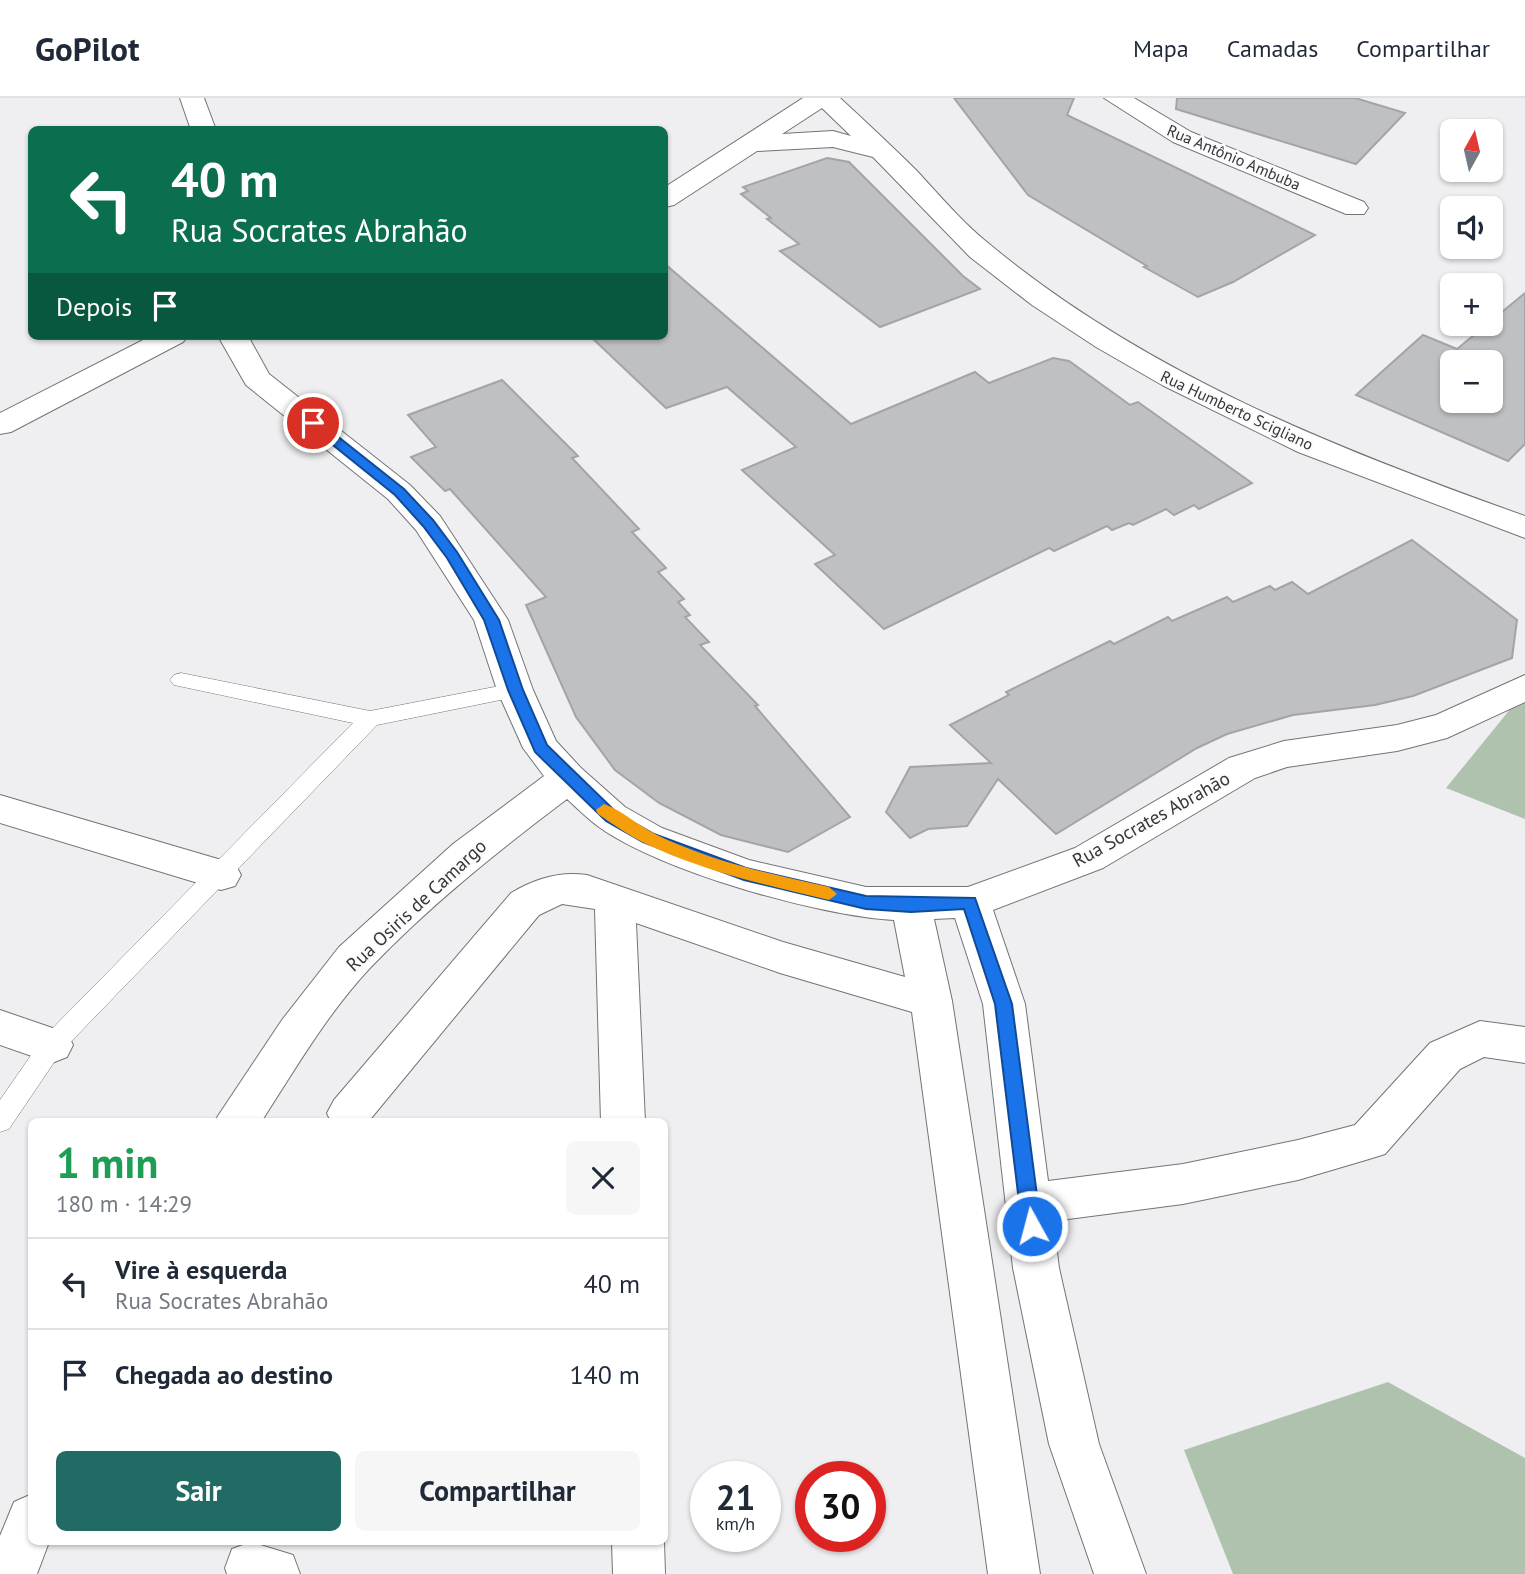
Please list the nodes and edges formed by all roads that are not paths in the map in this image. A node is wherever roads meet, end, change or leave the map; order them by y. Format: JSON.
{"nodes":[{"id":1,"x":192,"y":98,"type":"edge"},
{"id":2,"x":820,"y":98,"type":"edge"},
{"id":3,"x":826,"y":98,"type":"edge"},
{"id":4,"x":1116,"y":98,"type":"edge"},
{"id":5,"x":202,"y":126,"type":"edge"},
{"id":6,"x":749,"y":144,"type":"junction"},
{"id":7,"x":881,"y":152,"type":"junction"},
{"id":8,"x":668,"y":197,"type":"edge"},
{"id":9,"x":1355,"y":208,"type":"dead end"},
{"id":10,"x":165,"y":340,"type":"edge"},
{"id":11,"x":235,"y":340,"type":"edge"},
{"id":12,"x":0,"y":425,"type":"edge"},
{"id":13,"x":1525,"y":527,"type":"edge"},
{"id":14,"x":181,"y":680,"type":"dead end"},
{"id":15,"x":1525,"y":687,"type":"edge"},
{"id":16,"x":515,"y":690,"type":"junction"},
{"id":17,"x":370,"y":719,"type":"junction"},
{"id":18,"x":568,"y":778,"type":"junction"},
{"id":19,"x":0,"y":809,"type":"edge"},
{"id":20,"x":220,"y":875,"type":"junction"},
{"id":21,"x":615,"y":901,"type":"junction"},
{"id":22,"x":970,"y":902,"type":"junction"},
{"id":23,"x":911,"y":905,"type":"junction"},
{"id":24,"x":930,"y":1000,"type":"junction"},
{"id":25,"x":0,"y":1027,"type":"edge"},
{"id":26,"x":51,"y":1045,"type":"junction"},
{"id":27,"x":1525,"y":1045,"type":"edge"},
{"id":28,"x":349,"y":1113,"type":"dead end"},
{"id":29,"x":239,"y":1118,"type":"edge"},
{"id":30,"x":623,"y":1118,"type":"edge"},
{"id":31,"x":0,"y":1121,"type":"edge"},
{"id":32,"x":1029,"y":1204,"type":"junction"},
{"id":33,"x":28,"y":1530,"type":"edge"},
{"id":34,"x":638,"y":1545,"type":"edge"},
{"id":35,"x":11,"y":1574,"type":"edge"},
{"id":36,"x":639,"y":1574,"type":"edge"},
{"id":37,"x":1014,"y":1574,"type":"edge"},
{"id":38,"x":1120,"y":1574,"type":"edge"}],
"edges":[{"from":1,"to":5,"type":"street"},
{"from":2,"to":6,"type":"street"},
{"from":3,"to":7,"type":"street","name":"Rua Humberto Scigliano"},
{"from":4,"to":9,"type":"street","name":"Rua Antônio Ambuba"},
{"from":6,"to":7,"type":"street"},
{"from":6,"to":8,"type":"street"},
{"from":7,"to":13,"type":"street","name":"Rua Humberto Scigliano"},
{"from":10,"to":12,"type":"street"},
{"from":11,"to":16,"type":"street","name":"Rua Socrates Abrahão"},
{"from":14,"to":17,"type":"lane"},
{"from":15,"to":22,"type":"street","name":"Rua Socrates Abrahão"},
{"from":16,"to":17,"type":"lane"},
{"from":16,"to":18,"type":"street","name":"Rua Socrates Abrahão"},
{"from":17,"to":20,"type":"lane"},
{"from":18,"to":23,"type":"street","name":"Rua Socrates Abrahão"},
{"from":18,"to":29,"type":"street","name":"Rua Osiris de Camargo"},
{"from":19,"to":20,"type":"street"},
{"from":20,"to":26,"type":"lane"},
{"from":21,"to":24,"type":"street"},
{"from":21,"to":28,"type":"street"},
{"from":21,"to":30,"type":"street"},
{"from":22,"to":23,"type":"street","name":"Rua Socrates Abrahão"},
{"from":22,"to":32,"type":"street"},
{"from":23,"to":24,"type":"street"},
{"from":24,"to":37,"type":"street"},
{"from":25,"to":26,"type":"street"},
{"from":26,"to":31,"type":"lane"},
{"from":27,"to":32,"type":"street"},
{"from":32,"to":38,"type":"street"},
{"from":33,"to":35,"type":"street"},
{"from":34,"to":36,"type":"street"}]}
